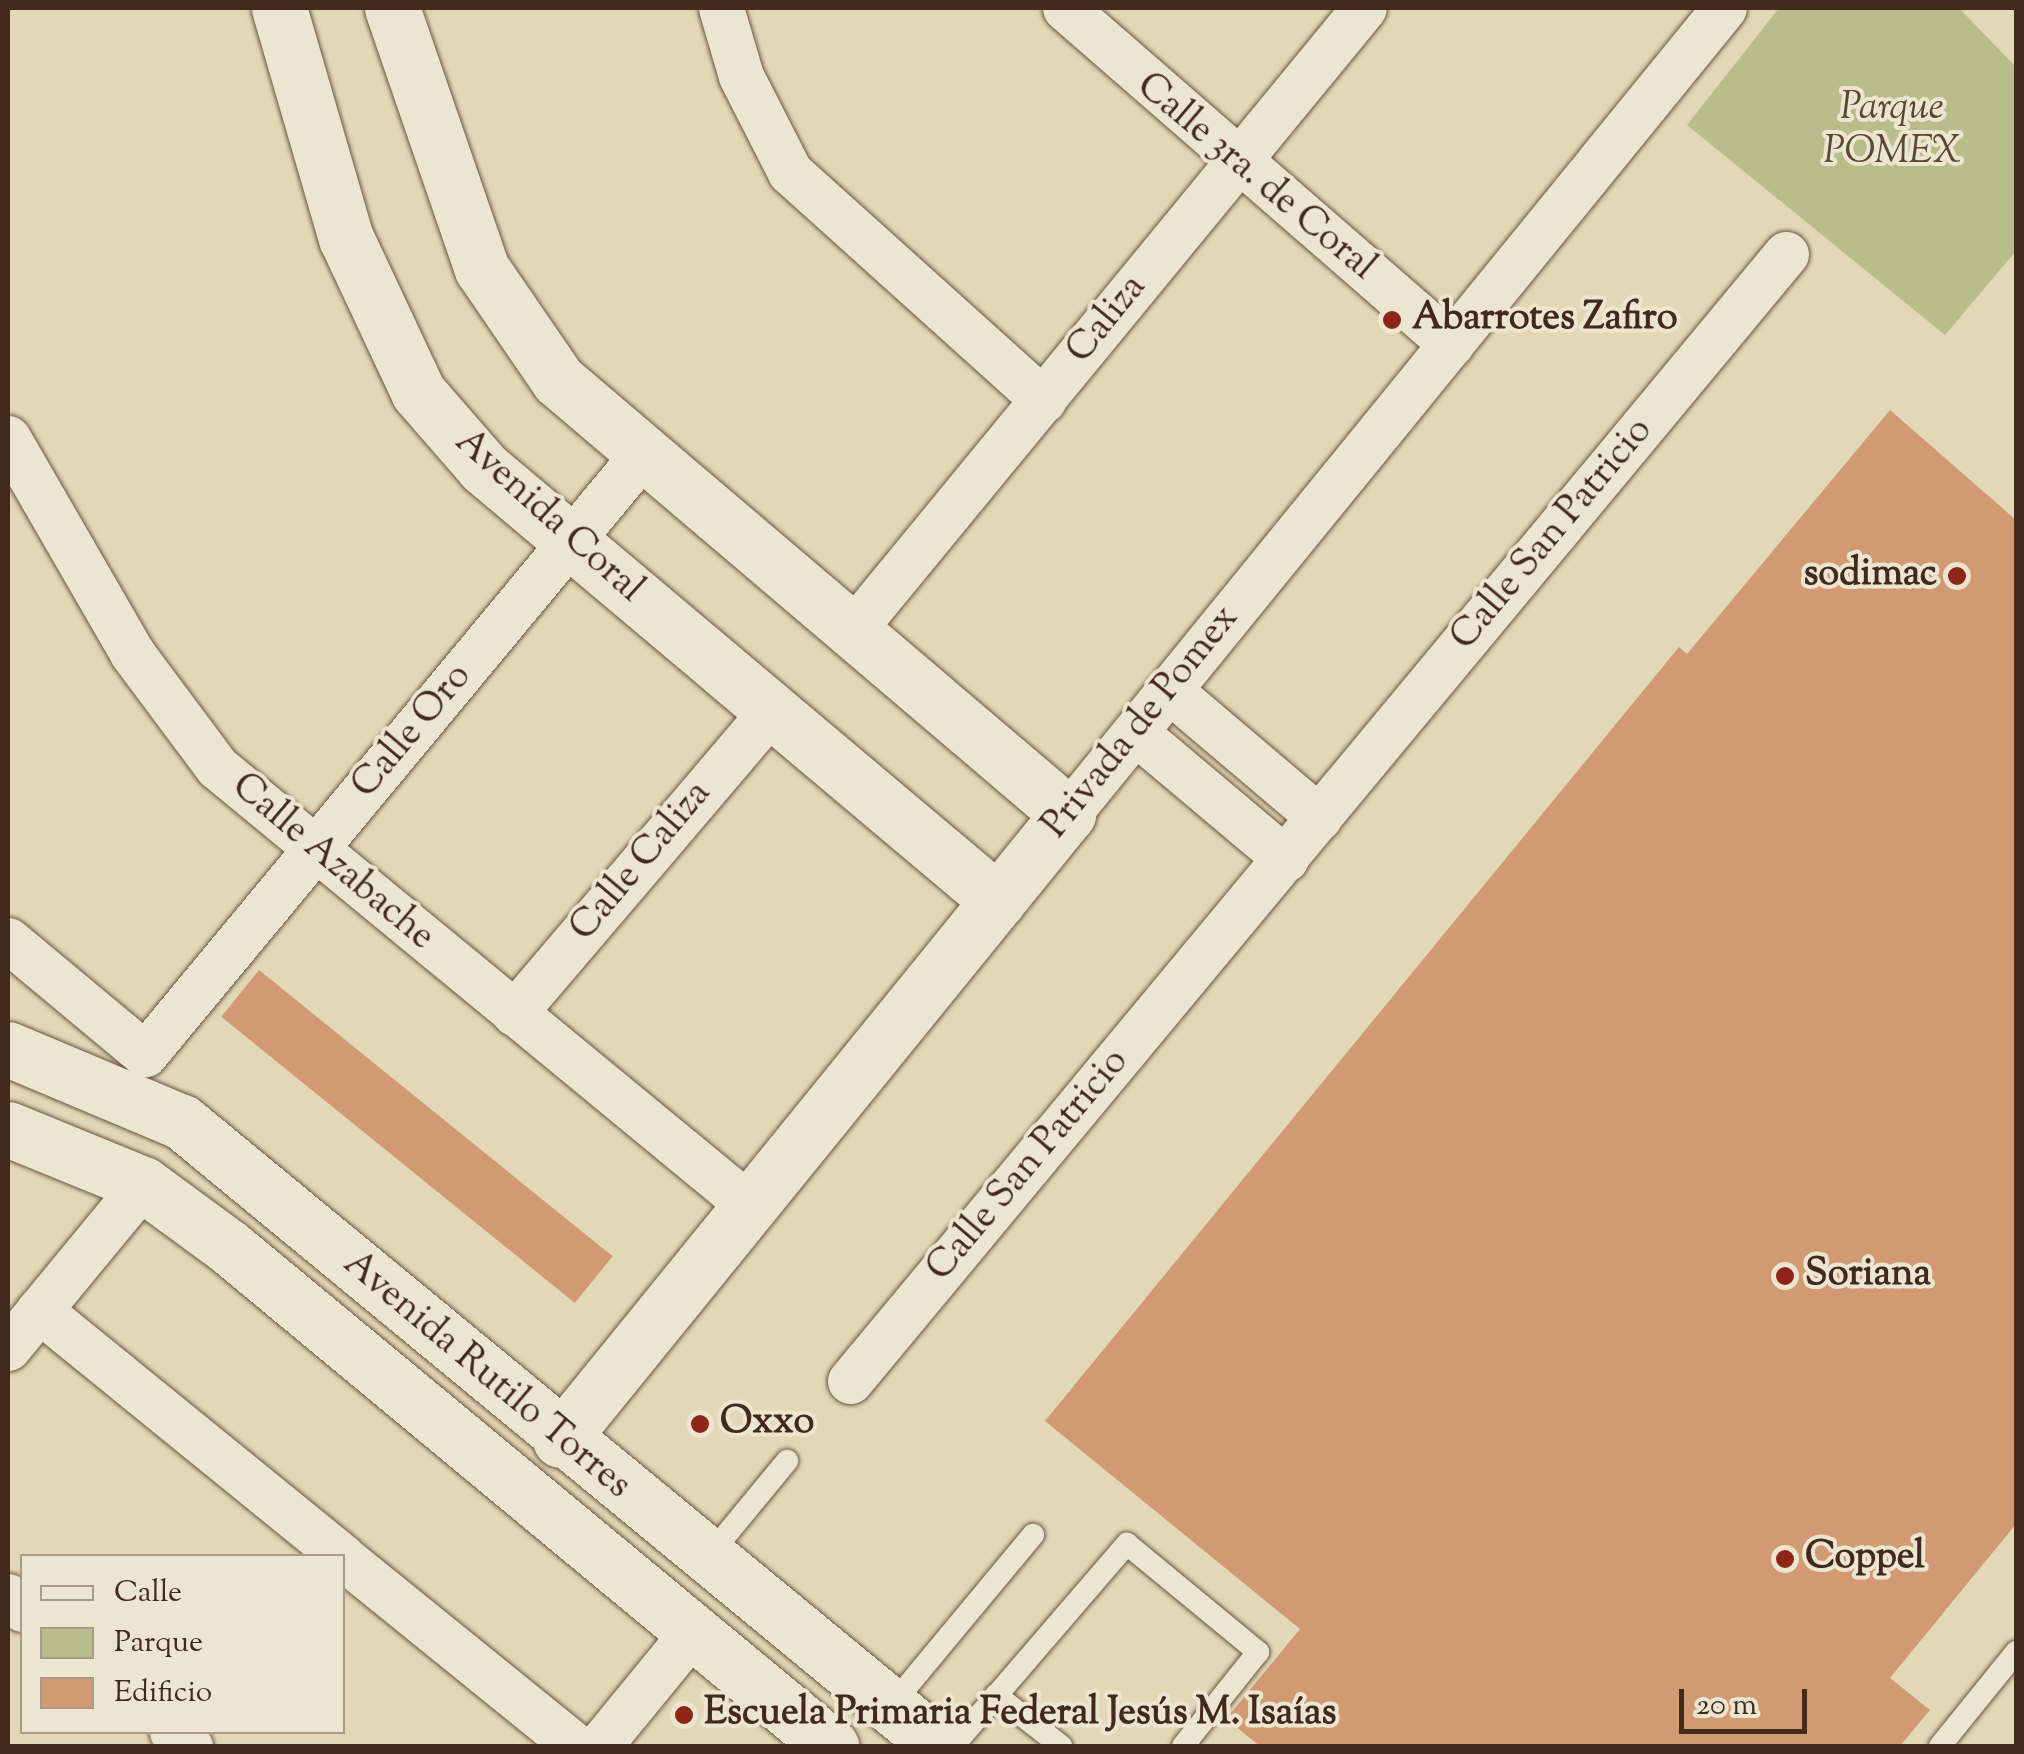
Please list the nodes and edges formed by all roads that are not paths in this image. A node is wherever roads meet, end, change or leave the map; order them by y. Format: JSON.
{"nodes":[{"id":1,"x":279,"y":8,"type":"edge"},
{"id":2,"x":392,"y":8,"type":"edge"},
{"id":3,"x":721,"y":8,"type":"edge"},
{"id":4,"x":1065,"y":8,"type":"edge"},
{"id":5,"x":1364,"y":8,"type":"edge"},
{"id":6,"x":1724,"y":8,"type":"edge"},
{"id":7,"x":1236,"y":162,"type":"junction"},
{"id":8,"x":1786,"y":254,"type":"dead end"},
{"id":9,"x":1451,"y":344,"type":"junction"},
{"id":10,"x":1043,"y":400,"type":"junction"},
{"id":11,"x":8,"y":438,"type":"edge"},
{"id":12,"x":642,"y":455,"type":"junction"},
{"id":13,"x":570,"y":543,"type":"junction"},
{"id":14,"x":852,"y":631,"type":"junction"},
{"id":15,"x":1169,"y":690,"type":"junction"},
{"id":16,"x":770,"y":712,"type":"junction"},
{"id":17,"x":1135,"y":732,"type":"junction"},
{"id":18,"x":1068,"y":814,"type":"junction"},
{"id":19,"x":1319,"y":817,"type":"junction"},
{"id":20,"x":314,"y":850,"type":"junction"},
{"id":21,"x":1286,"y":859,"type":"junction"},
{"id":22,"x":998,"y":901,"type":"junction"},
{"id":23,"x":8,"y":940,"type":"edge"},
{"id":24,"x":514,"y":1013,"type":"junction"},
{"id":25,"x":8,"y":1050,"type":"edge"},
{"id":26,"x":142,"y":1076,"type":"junction"},
{"id":27,"x":8,"y":1129,"type":"edge"},
{"id":28,"x":143,"y":1184,"type":"junction"},
{"id":29,"x":750,"y":1206,"type":"junction"},
{"id":30,"x":39,"y":1310,"type":"junction"},
{"id":31,"x":8,"y":1348,"type":"edge"},
{"id":32,"x":850,"y":1381,"type":"dead end"},
{"id":33,"x":560,"y":1440,"type":"junction"},
{"id":34,"x":787,"y":1461,"type":"dead end"},
{"id":35,"x":1033,"y":1536,"type":"dead end"},
{"id":36,"x":338,"y":1554,"type":"edge"},
{"id":37,"x":708,"y":1558,"type":"junction"},
{"id":38,"x":345,"y":1559,"type":"edge"},
{"id":39,"x":694,"y":1631,"type":"junction"},
{"id":40,"x":2016,"y":1652,"type":"edge"},
{"id":41,"x":996,"y":1696,"type":"junction"},
{"id":42,"x":890,"y":1706,"type":"junction"},
{"id":43,"x":576,"y":1746,"type":"edge"},
{"id":44,"x":599,"y":1746,"type":"edge"},
{"id":45,"x":831,"y":1746,"type":"edge"},
{"id":46,"x":939,"y":1746,"type":"edge"},
{"id":47,"x":954,"y":1746,"type":"edge"},
{"id":48,"x":1061,"y":1746,"type":"edge"},
{"id":49,"x":1183,"y":1746,"type":"edge"},
{"id":50,"x":1940,"y":1746,"type":"edge"}],
"edges":[{"from":1,"to":13,"type":"street","name":"Avenida Coral"},
{"from":2,"to":12,"type":"street"},
{"from":3,"to":10,"type":"street"},
{"from":4,"to":7,"type":"street","name":"Calle 3ra. de Coral"},
{"from":5,"to":7,"type":"street","name":"Caliza"},
{"from":6,"to":9,"type":"street","name":"Privada de Pomex"},
{"from":7,"to":9,"type":"street","name":"Calle 3ra. de Coral"},
{"from":7,"to":10,"type":"street","name":"Caliza"},
{"from":8,"to":19,"type":"street","name":"Calle San Patricio"},
{"from":9,"to":15,"type":"street","name":"Privada de Pomex"},
{"from":10,"to":14,"type":"street","name":"Caliza"},
{"from":11,"to":20,"type":"street","name":"Calle Azabache"},
{"from":12,"to":13,"type":"street","name":"Calle Oro"},
{"from":12,"to":14,"type":"street"},
{"from":13,"to":16,"type":"street","name":"Avenida Coral"},
{"from":13,"to":20,"type":"street","name":"Calle Oro"},
{"from":14,"to":18,"type":"street"},
{"from":15,"to":17,"type":"street","name":"Privada de Pomex"},
{"from":15,"to":19,"type":"street"},
{"from":16,"to":22,"type":"street","name":"Avenida Coral"},
{"from":16,"to":24,"type":"street","name":"Calle Caliza"},
{"from":17,"to":18,"type":"street","name":"Privada de Pomex"},
{"from":17,"to":21,"type":"street"},
{"from":18,"to":22,"type":"street","name":"Privada de Pomex"},
{"from":19,"to":21,"type":"street","name":"Calle San Patricio"},
{"from":20,"to":24,"type":"street","name":"Calle Azabache"},
{"from":20,"to":26,"type":"street","name":"Calle Oro"},
{"from":21,"to":32,"type":"street","name":"Calle San Patricio"},
{"from":22,"to":29,"type":"street","name":"Privada de Pomex"},
{"from":23,"to":26,"type":"street"},
{"from":24,"to":29,"type":"street","name":"Calle Azabache"},
{"from":25,"to":26,"type":"street","name":"Avenida Rutilo Torres"},
{"from":26,"to":33,"type":"street","name":"Avenida Rutilo Torres"},
{"from":27,"to":28,"type":"street","name":"Avenida Rutilo Torres"},
{"from":28,"to":30,"type":"street"},
{"from":28,"to":39,"type":"street","name":"Avenida Rutilo Torres"},
{"from":29,"to":33,"type":"street","name":"Privada de Pomex"},
{"from":30,"to":31,"type":"street"},
{"from":30,"to":36,"type":"street"},
{"from":33,"to":37,"type":"street","name":"Avenida Rutilo Torres"},
{"from":34,"to":37,"type":"lane"},
{"from":35,"to":42,"type":"lane"},
{"from":37,"to":42,"type":"street","name":"Avenida Rutilo Torres"},
{"from":38,"to":43,"type":"street"},
{"from":39,"to":44,"type":"street"},
{"from":39,"to":45,"type":"street","name":"Avenida Rutilo Torres"},
{"from":40,"to":50,"type":"lane"},
{"from":41,"to":47,"type":"lane"},
{"from":41,"to":48,"type":"lane"},
{"from":41,"to":49,"type":"lane"},
{"from":42,"to":46,"type":"street","name":"Avenida Rutilo Torres"}]}
